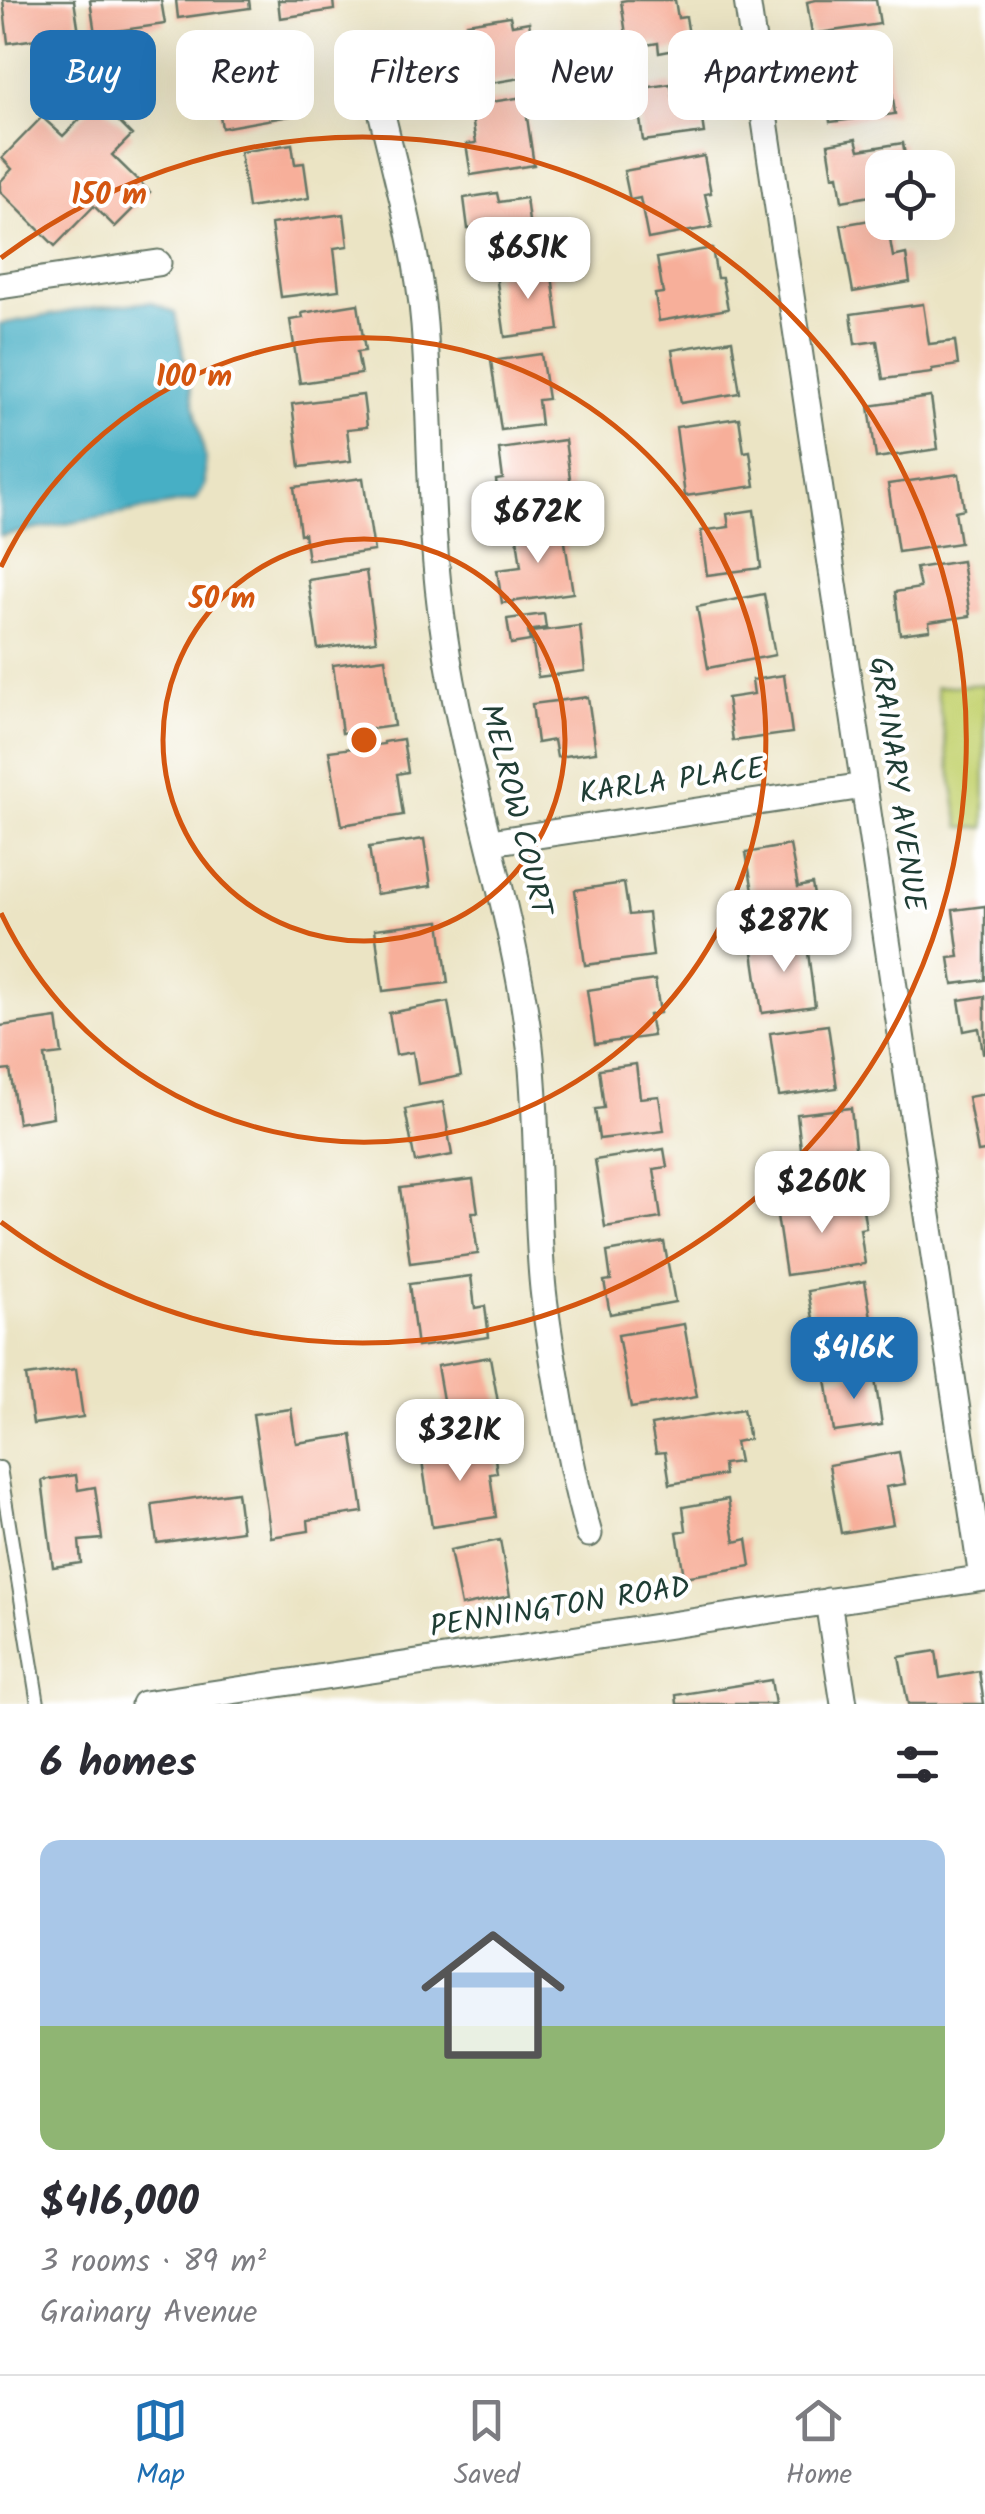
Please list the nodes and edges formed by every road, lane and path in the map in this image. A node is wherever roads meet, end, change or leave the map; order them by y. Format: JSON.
{"nodes":[{"id":1,"x":747,"y":0,"type":"edge"},
{"id":2,"x":384,"y":120,"type":"edge"},
{"id":3,"x":158,"y":263,"type":"dead end"},
{"id":4,"x":0,"y":286,"type":"edge"},
{"id":5,"x":864,"y":786,"type":"junction"},
{"id":6,"x":491,"y":842,"type":"junction"},
{"id":7,"x":0,"y":1468,"type":"edge"},
{"id":8,"x":590,"y":1534,"type":"dead end"},
{"id":9,"x":984,"y":1578,"type":"edge"},
{"id":10,"x":828,"y":1601,"type":"junction"},
{"id":11,"x":236,"y":1697,"type":"edge"},
{"id":12,"x":38,"y":1704,"type":"edge"},
{"id":13,"x":144,"y":1704,"type":"edge"},
{"id":14,"x":844,"y":1704,"type":"edge"}],
"edges":[{"from":1,"to":5,"type":"street","name":"GRAINARY AVENUE"},
{"from":2,"to":6,"type":"street","name":"MELROW COURT"},
{"from":3,"to":4,"type":"street"},
{"from":5,"to":6,"type":"street","name":"KARLA PLACE"},
{"from":5,"to":9,"type":"street","name":"GRAINARY AVENUE"},
{"from":6,"to":8,"type":"street","name":"MELROW COURT"},
{"from":7,"to":12,"type":"lane"},
{"from":9,"to":10,"type":"street","name":"PENNINGTON ROAD"},
{"from":10,"to":11,"type":"street","name":"PENNINGTON ROAD"},
{"from":10,"to":14,"type":"street"},
{"from":11,"to":13,"type":"street","name":"PENNINGTON ROAD"}]}
